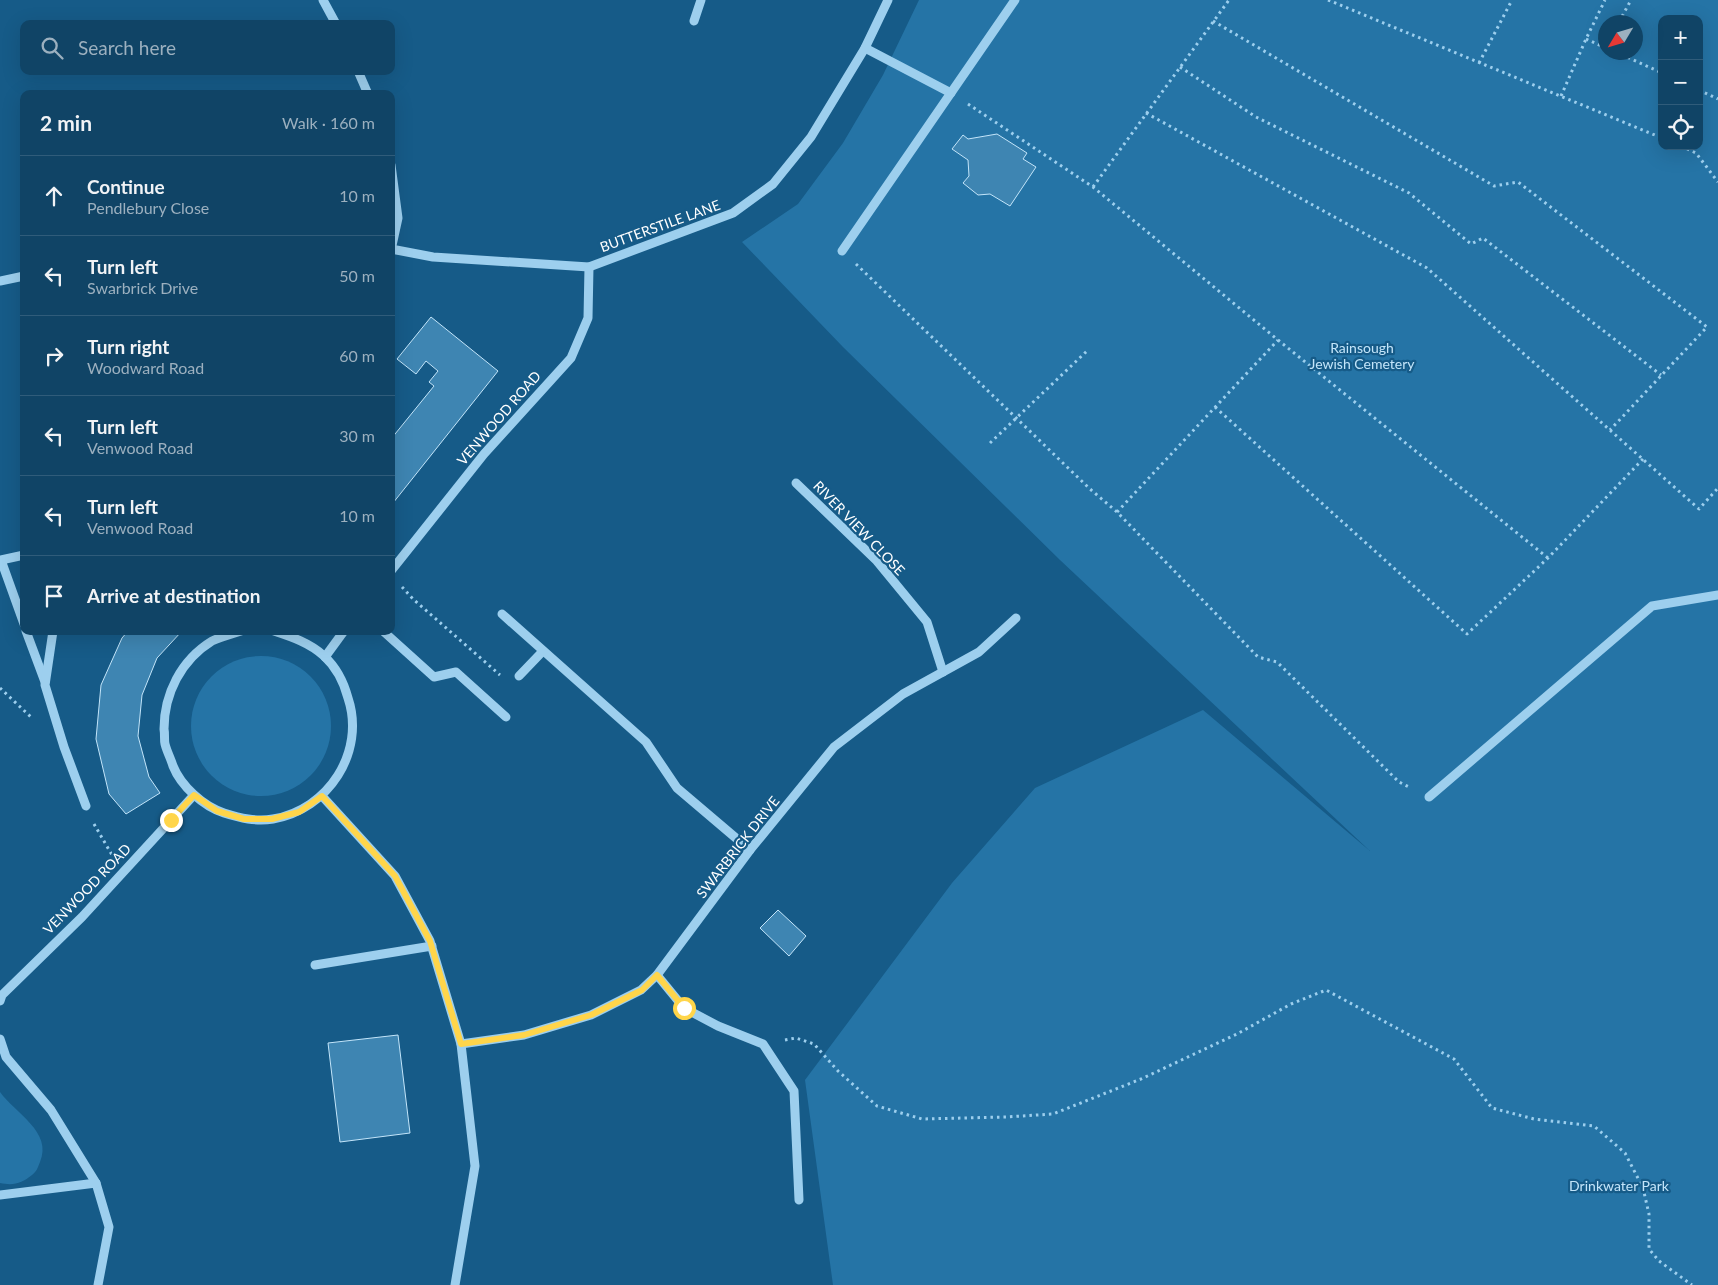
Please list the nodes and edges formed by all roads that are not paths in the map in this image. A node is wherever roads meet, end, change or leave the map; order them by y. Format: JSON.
{"nodes":[{"id":1,"x":323,"y":0,"type":"edge"},
{"id":2,"x":701,"y":0,"type":"edge"},
{"id":3,"x":888,"y":0,"type":"edge"},
{"id":4,"x":1015,"y":0,"type":"edge"},
{"id":5,"x":334,"y":20,"type":"edge"},
{"id":6,"x":694,"y":21,"type":"dead end"},
{"id":7,"x":865,"y":48,"type":"junction"},
{"id":8,"x":360,"y":75,"type":"edge"},
{"id":9,"x":366,"y":90,"type":"edge"},
{"id":10,"x":951,"y":93,"type":"junction"},
{"id":11,"x":395,"y":196,"type":"edge"},
{"id":12,"x":395,"y":231,"type":"edge"},
{"id":13,"x":395,"y":250,"type":"edge"},
{"id":14,"x":842,"y":251,"type":"road end"},
{"id":15,"x":589,"y":267,"type":"junction"},
{"id":16,"x":20,"y":277,"type":"edge"},
{"id":17,"x":0,"y":280,"type":"edge"},
{"id":18,"x":796,"y":483,"type":"dead end"},
{"id":19,"x":20,"y":555,"type":"edge"},
{"id":20,"x":395,"y":565,"type":"edge"},
{"id":21,"x":1718,"y":595,"type":"edge"},
{"id":22,"x":20,"y":613,"type":"edge"},
{"id":23,"x":502,"y":614,"type":"dead end"},
{"id":24,"x":1016,"y":618,"type":"dead end"},
{"id":25,"x":27,"y":635,"type":"edge"},
{"id":26,"x":52,"y":635,"type":"edge"},
{"id":27,"x":230,"y":635,"type":"edge"},
{"id":28,"x":287,"y":635,"type":"edge"},
{"id":29,"x":341,"y":635,"type":"edge"},
{"id":30,"x":387,"y":635,"type":"edge"},
{"id":31,"x":543,"y":651,"type":"junction"},
{"id":32,"x":325,"y":657,"type":"junction"},
{"id":33,"x":943,"y":672,"type":"junction"},
{"id":34,"x":519,"y":676,"type":"road end"},
{"id":35,"x":46,"y":685,"type":"junction"},
{"id":36,"x":506,"y":717,"type":"dead end"},
{"id":37,"x":194,"y":795,"type":"junction"},
{"id":38,"x":322,"y":796,"type":"junction"},
{"id":39,"x":1429,"y":797,"type":"road end"},
{"id":40,"x":86,"y":806,"type":"road end"},
{"id":41,"x":750,"y":850,"type":"junction"},
{"id":42,"x":432,"y":946,"type":"junction"},
{"id":43,"x":315,"y":965,"type":"dead end"},
{"id":44,"x":657,"y":975,"type":"junction"},
{"id":45,"x":0,"y":1001,"type":"edge"},
{"id":46,"x":0,"y":1039,"type":"edge"},
{"id":47,"x":461,"y":1044,"type":"junction"},
{"id":48,"x":96,"y":1182,"type":"junction"},
{"id":49,"x":0,"y":1195,"type":"edge"},
{"id":50,"x":799,"y":1200,"type":"dead end"},
{"id":51,"x":98,"y":1285,"type":"edge"},
{"id":52,"x":455,"y":1285,"type":"edge"}],
"edges":[{"from":1,"to":5,"type":"street"},
{"from":2,"to":6,"type":"street"},
{"from":3,"to":7,"type":"street","name":"BUTTERSTILE LANE"},
{"from":4,"to":10,"type":"street"},
{"from":7,"to":10,"type":"street"},
{"from":7,"to":15,"type":"street","name":"BUTTERSTILE LANE"},
{"from":8,"to":9,"type":"street"},
{"from":10,"to":14,"type":"street"},
{"from":11,"to":12,"type":"street"},
{"from":13,"to":15,"type":"street","name":"BUTTERSTILE LANE"},
{"from":15,"to":20,"type":"street","name":"VENWOOD ROAD"},
{"from":16,"to":17,"type":"street"},
{"from":18,"to":33,"type":"street","name":"RIVER VIEW CLOSE"},
{"from":19,"to":22,"type":"street"},
{"from":21,"to":39,"type":"street"},
{"from":23,"to":31,"type":"street"},
{"from":24,"to":33,"type":"street","name":"SWARBRICK DRIVE"},
{"from":25,"to":35,"type":"street"},
{"from":26,"to":35,"type":"street"},
{"from":27,"to":37,"type":"street"},
{"from":28,"to":32,"type":"street"},
{"from":29,"to":32,"type":"street"},
{"from":30,"to":36,"type":"street"},
{"from":31,"to":34,"type":"street"},
{"from":31,"to":41,"type":"street"},
{"from":32,"to":38,"type":"street"},
{"from":33,"to":41,"type":"street","name":"SWARBRICK DRIVE"},
{"from":35,"to":40,"type":"street"},
{"from":37,"to":38,"type":"street"},
{"from":37,"to":45,"type":"street","name":"VENWOOD ROAD"},
{"from":38,"to":42,"type":"street"},
{"from":41,"to":44,"type":"street","name":"SWARBRICK DRIVE"},
{"from":42,"to":43,"type":"street"},
{"from":42,"to":47,"type":"street"},
{"from":44,"to":47,"type":"street","name":"SWARBRICK DRIVE"},
{"from":44,"to":50,"type":"street"},
{"from":46,"to":48,"type":"street"},
{"from":47,"to":52,"type":"street"},
{"from":48,"to":49,"type":"street"},
{"from":48,"to":51,"type":"street"}]}
